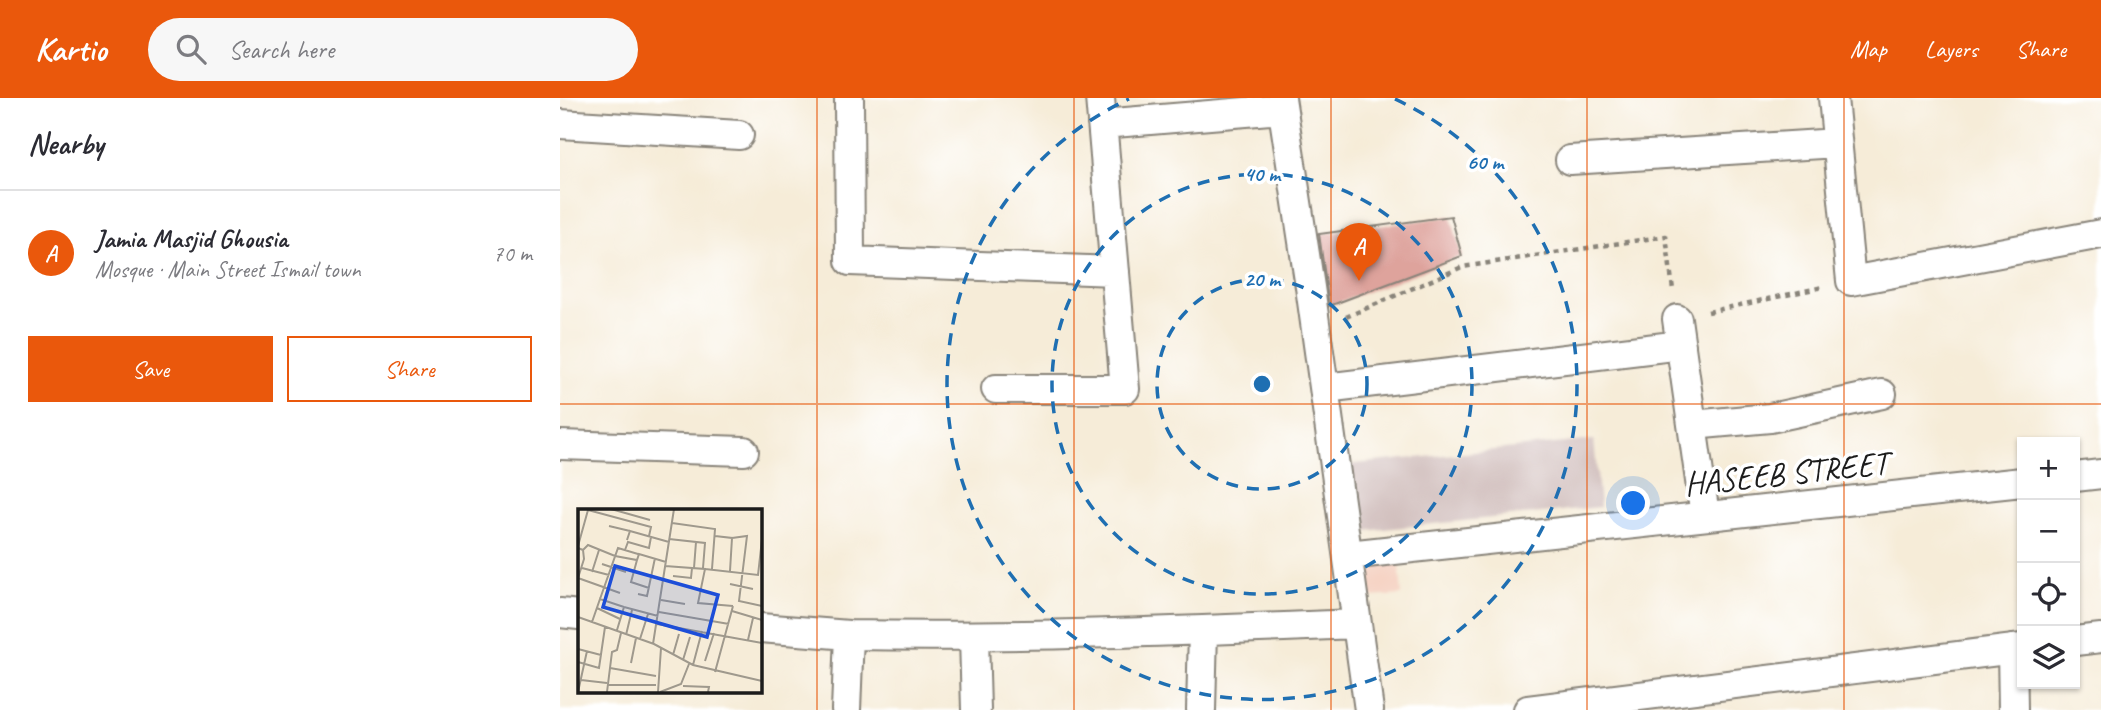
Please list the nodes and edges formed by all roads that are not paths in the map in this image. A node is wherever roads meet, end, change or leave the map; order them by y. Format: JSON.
{"nodes":[{"id":1,"x":849,"y":98,"type":"edge"},
{"id":2,"x":1833,"y":98,"type":"edge"},
{"id":3,"x":1282,"y":104,"type":"edge"},
{"id":4,"x":1101,"y":111,"type":"edge"},
{"id":5,"x":560,"y":124,"type":"edge"},
{"id":6,"x":739,"y":135,"type":"dead end"},
{"id":7,"x":1837,"y":143,"type":"junction"},
{"id":8,"x":1570,"y":160,"type":"dead end"},
{"id":9,"x":2101,"y":234,"type":"edge"},
{"id":10,"x":1115,"y":271,"type":"junction"},
{"id":11,"x":1325,"y":388,"type":"junction"},
{"id":12,"x":996,"y":390,"type":"dead end"},
{"id":13,"x":1882,"y":394,"type":"dead end"},
{"id":14,"x":1692,"y":425,"type":"junction"},
{"id":15,"x":560,"y":446,"type":"edge"},
{"id":16,"x":744,"y":451,"type":"dead end"},
{"id":17,"x":2101,"y":474,"type":"edge"},
{"id":18,"x":2080,"y":476,"type":"edge"},
{"id":19,"x":2017,"y":483,"type":"edge"},
{"id":20,"x":1705,"y":516,"type":"junction"},
{"id":21,"x":1348,"y":555,"type":"junction"},
{"id":22,"x":560,"y":613,"type":"edge"},
{"id":23,"x":578,"y":615,"type":"edge"},
{"id":24,"x":1357,"y":624,"type":"junction"},
{"id":25,"x":761,"y":628,"type":"edge"},
{"id":26,"x":1203,"y":631,"type":"junction"},
{"id":27,"x":849,"y":635,"type":"junction"},
{"id":28,"x":974,"y":637,"type":"junction"},
{"id":29,"x":2101,"y":638,"type":"edge"},
{"id":30,"x":2080,"y":640,"type":"edge"},
{"id":31,"x":2017,"y":648,"type":"edge"},
{"id":32,"x":846,"y":710,"type":"edge"},
{"id":33,"x":976,"y":710,"type":"edge"},
{"id":34,"x":1201,"y":710,"type":"edge"},
{"id":35,"x":1369,"y":710,"type":"edge"},
{"id":36,"x":1528,"y":710,"type":"edge"},
{"id":37,"x":2013,"y":710,"type":"edge"}],
"edges":[{"from":1,"to":10,"type":"street"},
{"from":2,"to":7,"type":"street"},
{"from":3,"to":4,"type":"street"},
{"from":3,"to":11,"type":"street"},
{"from":4,"to":10,"type":"street"},
{"from":5,"to":6,"type":"street"},
{"from":7,"to":8,"type":"street"},
{"from":7,"to":9,"type":"street"},
{"from":10,"to":12,"type":"street"},
{"from":11,"to":14,"type":"street"},
{"from":11,"to":21,"type":"street"},
{"from":13,"to":14,"type":"street"},
{"from":14,"to":20,"type":"street"},
{"from":15,"to":16,"type":"street"},
{"from":17,"to":18,"type":"street"},
{"from":19,"to":20,"type":"street","name":"HASEEB STREET"},
{"from":20,"to":21,"type":"street","name":"HASEEB STREET"},
{"from":21,"to":24,"type":"street"},
{"from":22,"to":23,"type":"street"},
{"from":24,"to":26,"type":"street"},
{"from":24,"to":35,"type":"street"},
{"from":25,"to":27,"type":"street"},
{"from":26,"to":28,"type":"street"},
{"from":26,"to":34,"type":"street"},
{"from":27,"to":28,"type":"street"},
{"from":27,"to":32,"type":"street"},
{"from":28,"to":33,"type":"street"},
{"from":29,"to":30,"type":"street"},
{"from":31,"to":36,"type":"street"},
{"from":31,"to":37,"type":"street"}]}
